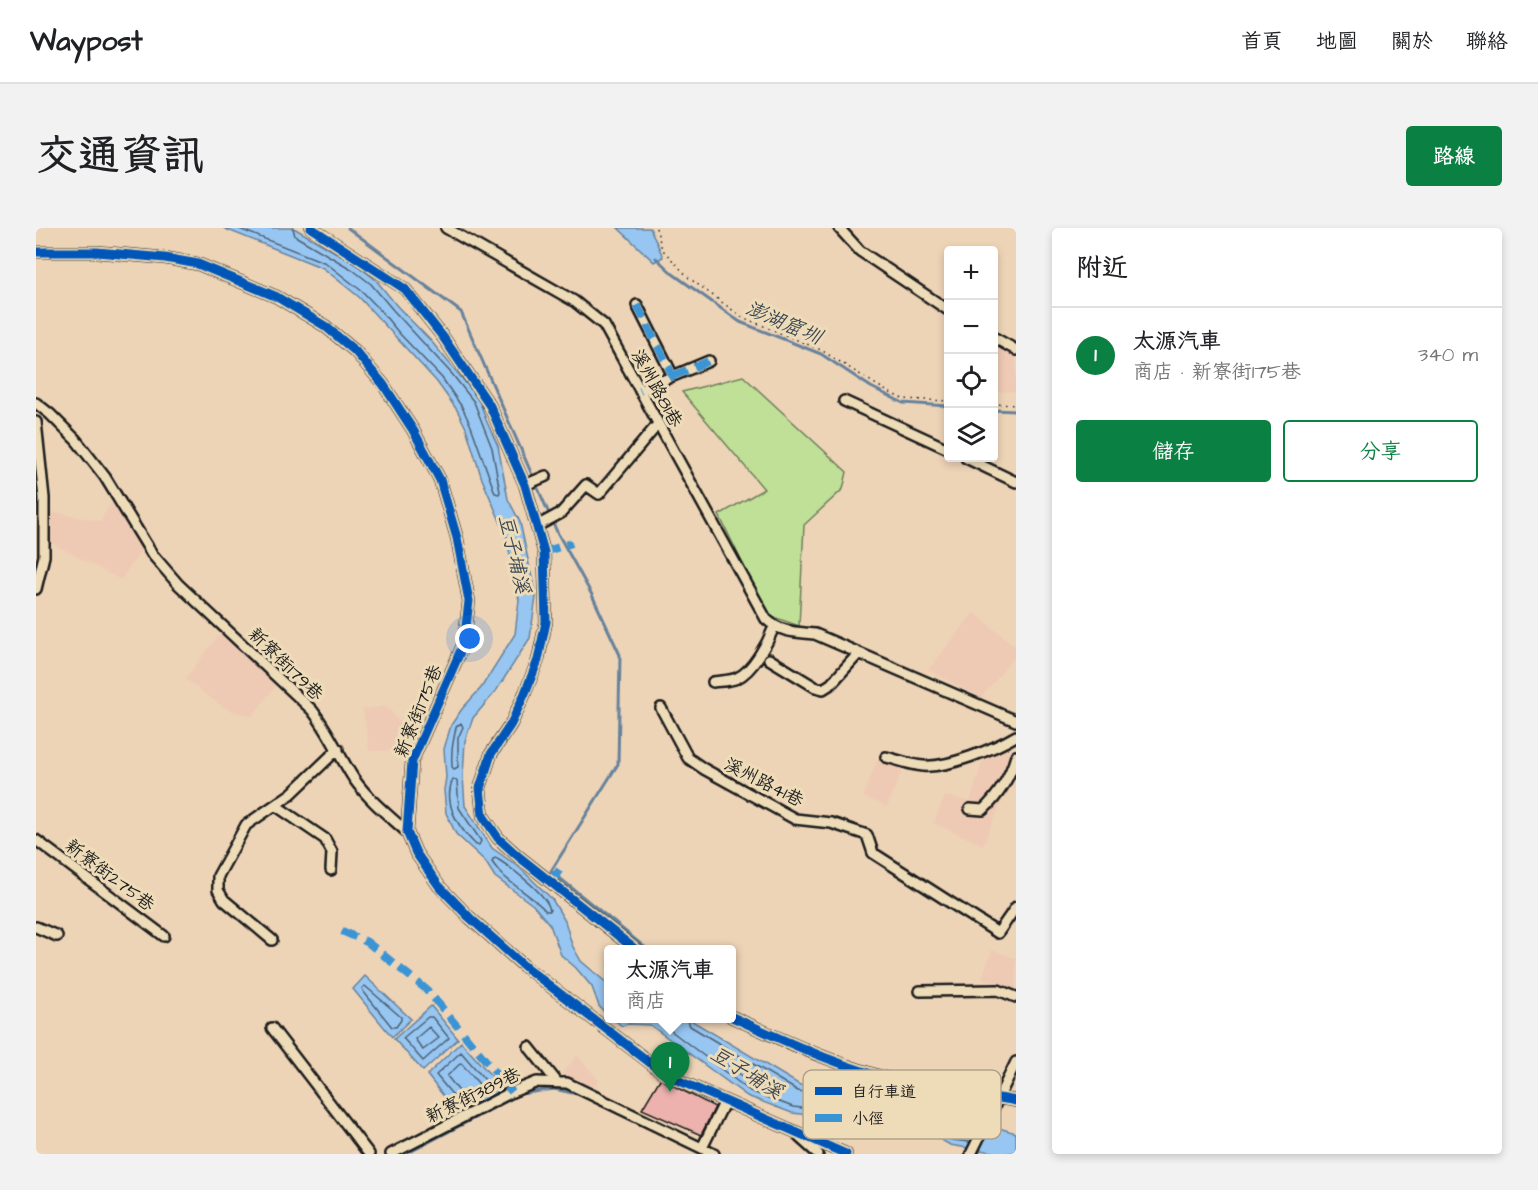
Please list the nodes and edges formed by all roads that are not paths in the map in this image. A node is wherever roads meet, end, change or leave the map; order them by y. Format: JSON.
{"nodes":[{"id":1,"x":311,"y":228,"type":"edge"},
{"id":2,"x":446,"y":228,"type":"edge"},
{"id":3,"x":839,"y":228,"type":"edge"},
{"id":4,"x":36,"y":252,"type":"edge"},
{"id":5,"x":637,"y":305,"type":"dead end"},
{"id":6,"x":944,"y":307,"type":"edge"},
{"id":7,"x":998,"y":340,"type":"edge"},
{"id":8,"x":1016,"y":350,"type":"edge"},
{"id":9,"x":709,"y":361,"type":"dead end"},
{"id":10,"x":673,"y":376,"type":"junction"},
{"id":11,"x":640,"y":391,"type":"junction"},
{"id":12,"x":844,"y":401,"type":"dead end"},
{"id":13,"x":36,"y":403,"type":"edge"},
{"id":14,"x":36,"y":422,"type":"edge"},
{"id":15,"x":658,"y":424,"type":"junction"},
{"id":16,"x":944,"y":447,"type":"edge"},
{"id":17,"x":974,"y":462,"type":"edge"},
{"id":18,"x":1016,"y":482,"type":"edge"},
{"id":19,"x":537,"y":526,"type":"junction"},
{"id":20,"x":36,"y":589,"type":"edge"},
{"id":21,"x":774,"y":627,"type":"junction"},
{"id":22,"x":859,"y":653,"type":"junction"},
{"id":23,"x":769,"y":659,"type":"dead end"},
{"id":24,"x":713,"y":682,"type":"dead end"},
{"id":25,"x":661,"y":708,"type":"dead end"},
{"id":26,"x":1016,"y":721,"type":"edge"},
{"id":27,"x":1016,"y":737,"type":"edge"},
{"id":28,"x":338,"y":749,"type":"junction"},
{"id":29,"x":1016,"y":756,"type":"edge"},
{"id":30,"x":886,"y":757,"type":"dead end"},
{"id":31,"x":275,"y":806,"type":"junction"},
{"id":32,"x":970,"y":809,"type":"dead end"},
{"id":33,"x":407,"y":832,"type":"junction"},
{"id":34,"x":36,"y":840,"type":"edge"},
{"id":35,"x":331,"y":870,"type":"dead end"},
{"id":36,"x":1016,"y":907,"type":"edge"},
{"id":37,"x":36,"y":927,"type":"edge"},
{"id":38,"x":57,"y":936,"type":"dead end"},
{"id":39,"x":164,"y":936,"type":"dead end"},
{"id":40,"x":272,"y":940,"type":"dead end"},
{"id":41,"x":630,"y":945,"type":"edge"},
{"id":42,"x":920,"y":992,"type":"dead end"},
{"id":43,"x":1016,"y":997,"type":"edge"},
{"id":44,"x":736,"y":1019,"type":"edge"},
{"id":45,"x":272,"y":1028,"type":"dead end"},
{"id":46,"x":529,"y":1047,"type":"dead end"},
{"id":47,"x":1016,"y":1062,"type":"edge"},
{"id":48,"x":862,"y":1070,"type":"edge"},
{"id":49,"x":557,"y":1082,"type":"junction"},
{"id":50,"x":1001,"y":1091,"type":"edge"},
{"id":51,"x":1001,"y":1098,"type":"edge"},
{"id":52,"x":725,"y":1101,"type":"junction"},
{"id":53,"x":1016,"y":1101,"type":"edge"},
{"id":54,"x":793,"y":1131,"type":"junction"},
{"id":55,"x":803,"y":1135,"type":"edge"},
{"id":56,"x":811,"y":1139,"type":"edge"},
{"id":57,"x":978,"y":1139,"type":"edge"},
{"id":58,"x":702,"y":1148,"type":"junction"},
{"id":59,"x":369,"y":1154,"type":"edge"},
{"id":60,"x":391,"y":1154,"type":"edge"},
{"id":61,"x":714,"y":1154,"type":"edge"},
{"id":62,"x":818,"y":1154,"type":"edge"},
{"id":63,"x":846,"y":1154,"type":"edge"},
{"id":64,"x":971,"y":1154,"type":"edge"}],
"edges":[{"from":1,"to":19,"type":"street"},
{"from":2,"to":11,"type":"street","name":"溪州路81巷"},
{"from":3,"to":6,"type":"street"},
{"from":4,"to":33,"type":"street","name":"新寮街175巷"},
{"from":5,"to":10,"type":"street"},
{"from":7,"to":8,"type":"street"},
{"from":9,"to":10,"type":"street"},
{"from":10,"to":11,"type":"street"},
{"from":11,"to":15,"type":"street","name":"溪州路81巷"},
{"from":12,"to":16,"type":"street"},
{"from":13,"to":28,"type":"street","name":"新寮街179巷"},
{"from":14,"to":20,"type":"street"},
{"from":15,"to":19,"type":"street"},
{"from":15,"to":21,"type":"street","name":"溪州路81巷"},
{"from":17,"to":18,"type":"street"},
{"from":19,"to":41,"type":"street"},
{"from":21,"to":22,"type":"street"},
{"from":21,"to":24,"type":"street"},
{"from":22,"to":23,"type":"street"},
{"from":22,"to":26,"type":"street"},
{"from":25,"to":36,"type":"street","name":"溪州路41巷"},
{"from":27,"to":30,"type":"street"},
{"from":28,"to":31,"type":"street"},
{"from":28,"to":33,"type":"street","name":"新寮街179巷"},
{"from":29,"to":32,"type":"street"},
{"from":31,"to":35,"type":"street"},
{"from":31,"to":40,"type":"street"},
{"from":33,"to":52,"type":"street","name":"新寮街175巷"},
{"from":34,"to":39,"type":"street","name":"新寮街275巷"},
{"from":37,"to":38,"type":"street"},
{"from":42,"to":43,"type":"street"},
{"from":44,"to":48,"type":"street"},
{"from":45,"to":59,"type":"street"},
{"from":46,"to":49,"type":"street"},
{"from":47,"to":50,"type":"street"},
{"from":49,"to":58,"type":"street","name":"新寮街389巷"},
{"from":49,"to":60,"type":"street","name":"新寮街389巷"},
{"from":51,"to":53,"type":"street"},
{"from":52,"to":54,"type":"street","name":"新寮街175巷"},
{"from":52,"to":58,"type":"street"},
{"from":54,"to":55,"type":"street","name":"新寮街175巷"},
{"from":54,"to":62,"type":"street"},
{"from":56,"to":63,"type":"street","name":"新寮街175巷"},
{"from":57,"to":64,"type":"street"},
{"from":58,"to":61,"type":"street","name":"新寮街389巷"}]}
